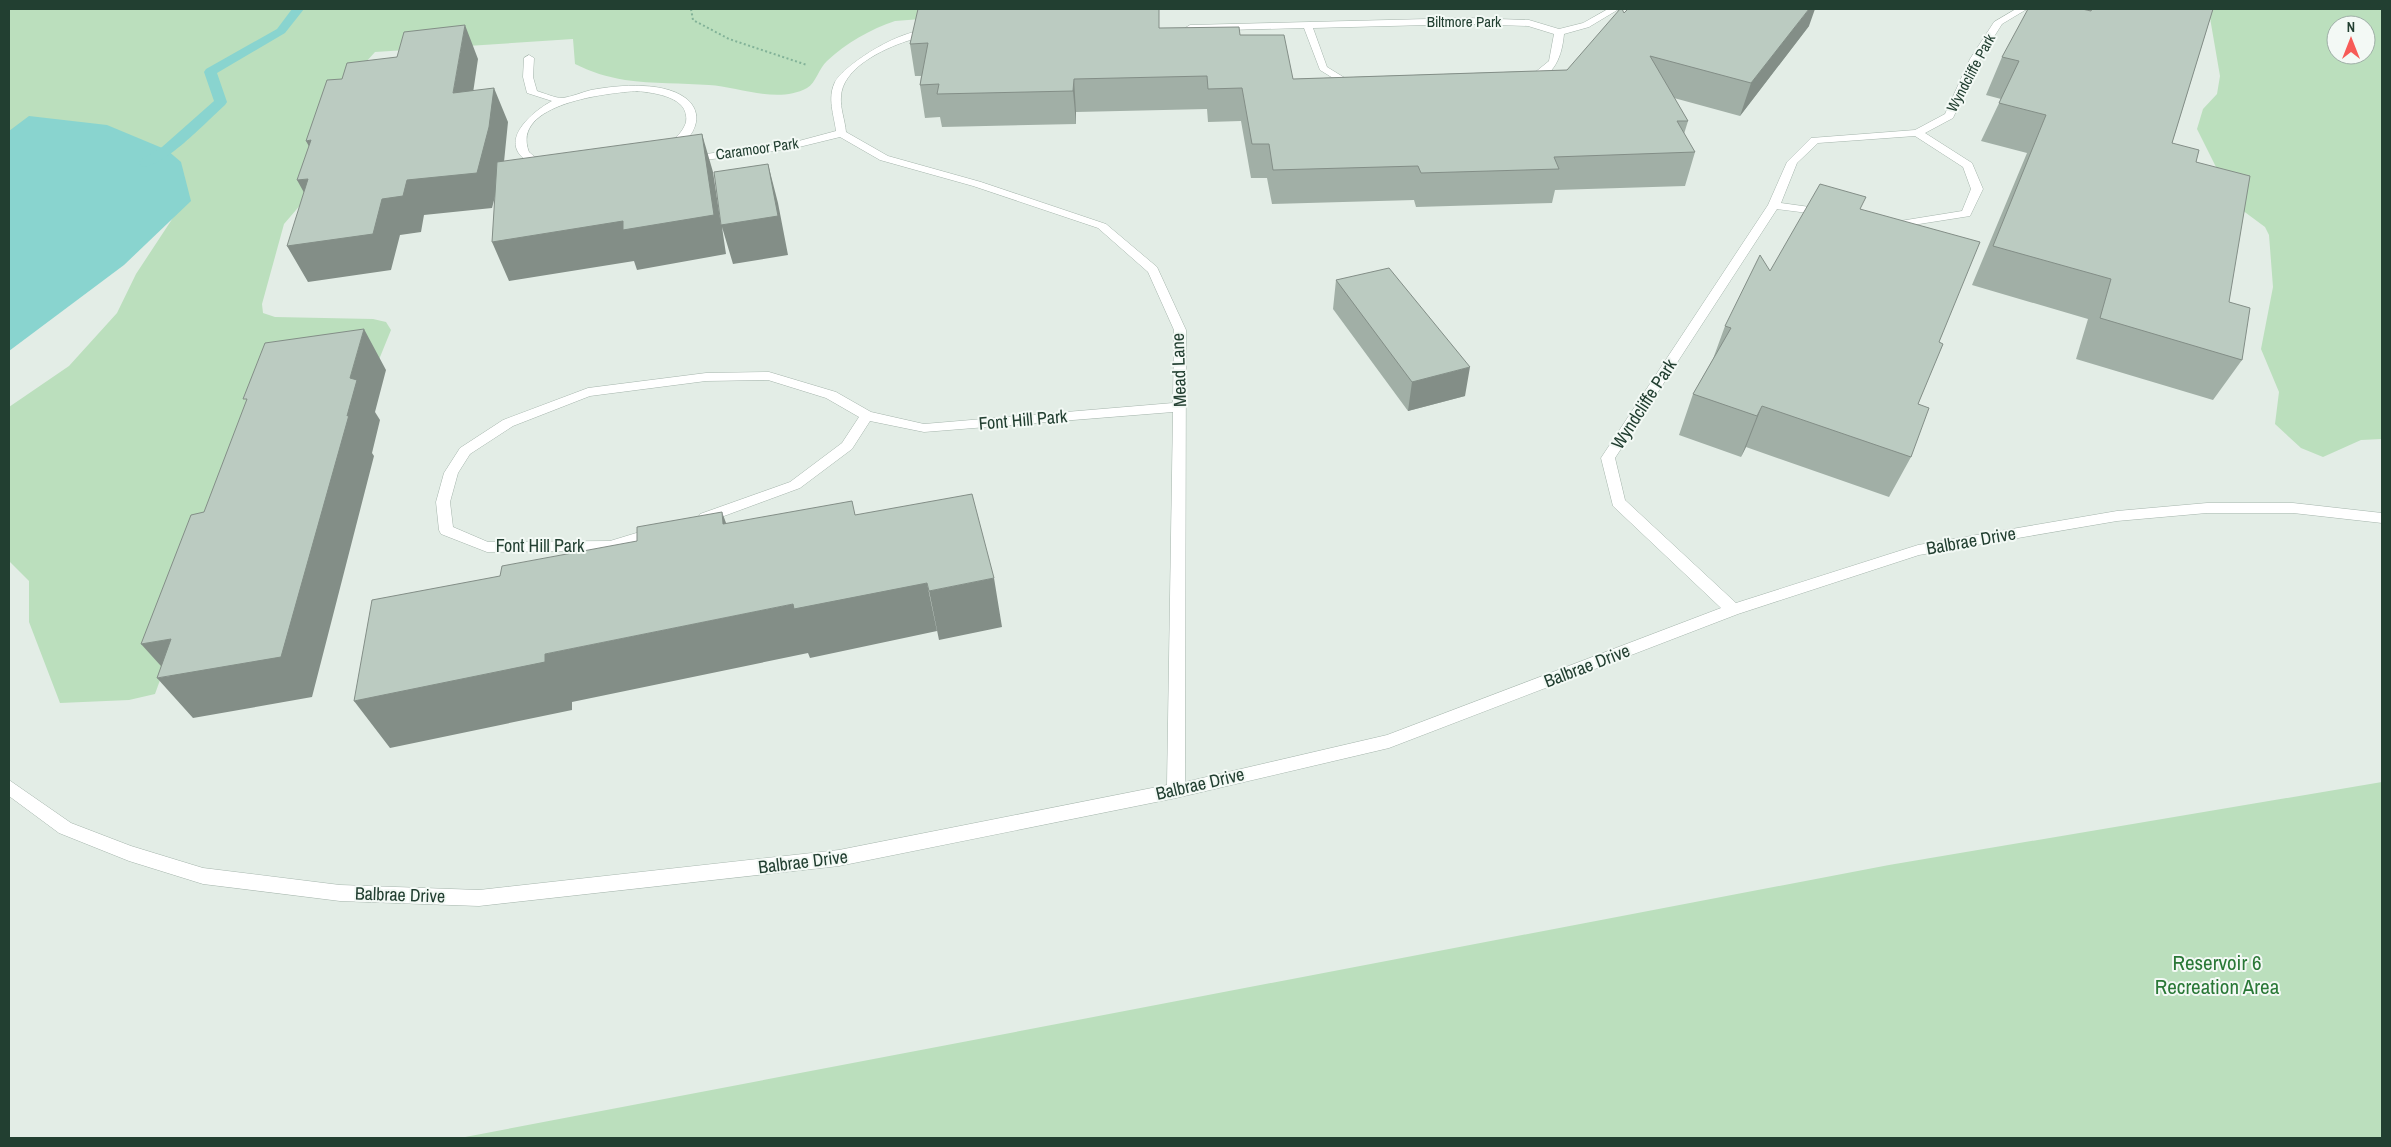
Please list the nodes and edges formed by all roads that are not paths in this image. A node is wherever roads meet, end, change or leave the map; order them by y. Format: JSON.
{"nodes":[{"id":1,"x":1614,"y":9,"type":"edge"},
{"id":2,"x":2022,"y":9,"type":"edge"},
{"id":3,"x":1308,"y":26,"type":"junction"},
{"id":4,"x":1181,"y":28,"type":"edge"},
{"id":5,"x":1559,"y":32,"type":"junction"},
{"id":6,"x":941,"y":34,"type":"edge"},
{"id":7,"x":528,"y":58,"type":"dead end"},
{"id":8,"x":1521,"y":85,"type":"edge"},
{"id":9,"x":1366,"y":91,"type":"edge"},
{"id":10,"x":562,"y":101,"type":"junction"},
{"id":11,"x":841,"y":133,"type":"junction"},
{"id":12,"x":1917,"y":133,"type":"junction"},
{"id":13,"x":674,"y":144,"type":"junction"},
{"id":14,"x":1774,"y":205,"type":"junction"},
{"id":15,"x":1835,"y":213,"type":"edge"},
{"id":16,"x":1881,"y":221,"type":"edge"},
{"id":17,"x":1181,"y":407,"type":"junction"},
{"id":18,"x":867,"y":416,"type":"junction"},
{"id":19,"x":2382,"y":518,"type":"edge"},
{"id":20,"x":692,"y":522,"type":"edge"},
{"id":21,"x":674,"y":527,"type":"edge"},
{"id":22,"x":1733,"y":610,"type":"junction"},
{"id":23,"x":9,"y":787,"type":"edge"},
{"id":24,"x":1176,"y":790,"type":"junction"}],
"edges":[{"from":1,"to":5,"type":"street"},
{"from":2,"to":12,"type":"street","name":"Wyndcliffe Park"},
{"from":3,"to":4,"type":"street","name":"Biltmore Park"},
{"from":3,"to":5,"type":"street","name":"Biltmore Park"},
{"from":3,"to":9,"type":"street"},
{"from":5,"to":8,"type":"street"},
{"from":6,"to":11,"type":"street"},
{"from":7,"to":10,"type":"street"},
{"from":10,"to":13,"type":"street"},
{"from":10,"to":13,"type":"street"},
{"from":11,"to":13,"type":"street","name":"Caramoor Park"},
{"from":11,"to":17,"type":"street","name":"Mead Lane"},
{"from":12,"to":14,"type":"street","name":"Wyndcliffe Park"},
{"from":12,"to":16,"type":"street"},
{"from":14,"to":15,"type":"street"},
{"from":14,"to":22,"type":"street","name":"Wyndcliffe Park"},
{"from":17,"to":18,"type":"street","name":"Font Hill Park"},
{"from":17,"to":24,"type":"street","name":"Mead Lane"},
{"from":18,"to":20,"type":"street"},
{"from":18,"to":21,"type":"street","name":"Font Hill Park"},
{"from":19,"to":22,"type":"street","name":"Balbrae Drive"},
{"from":22,"to":24,"type":"street","name":"Balbrae Drive"},
{"from":23,"to":24,"type":"street","name":"Balbrae Drive"}]}
